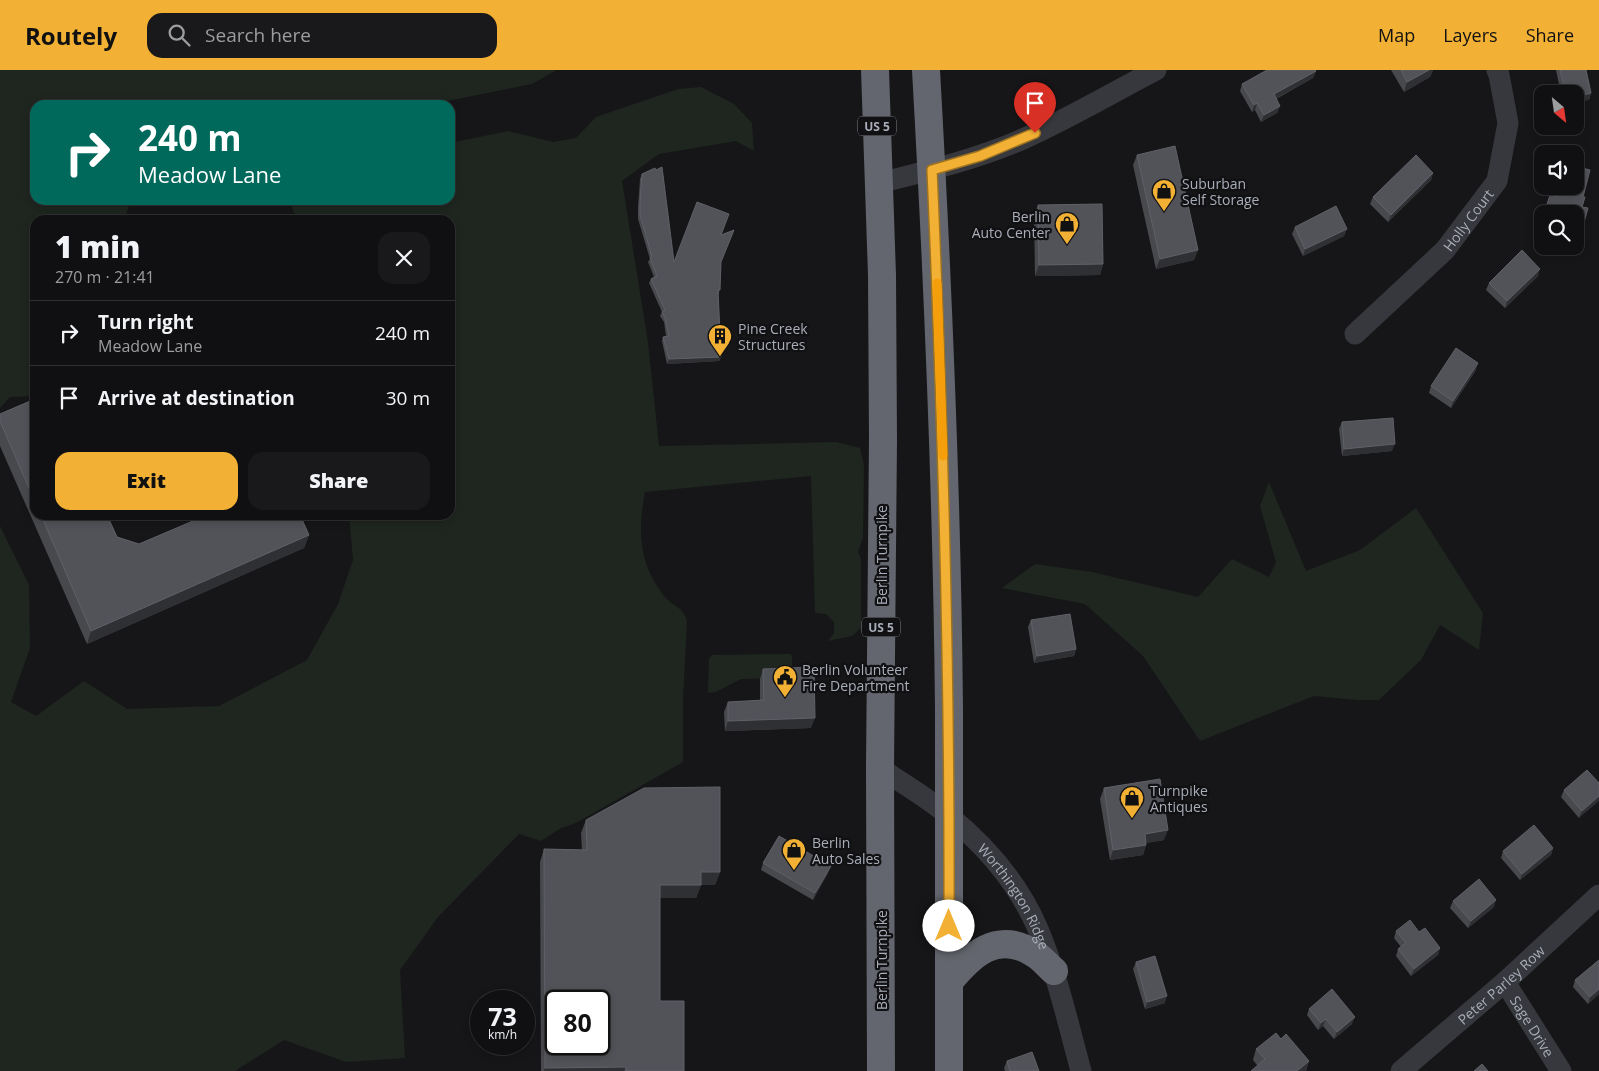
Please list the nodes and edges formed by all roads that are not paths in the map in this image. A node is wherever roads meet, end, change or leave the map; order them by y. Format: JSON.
{"nodes":[{"id":1,"x":875,"y":70,"type":"edge"},
{"id":2,"x":926,"y":70,"type":"edge"},
{"id":3,"x":1156,"y":70,"type":"edge"},
{"id":4,"x":1496,"y":70,"type":"edge"},
{"id":5,"x":932,"y":170,"type":"junction"},
{"id":6,"x":880,"y":183,"type":"junction"},
{"id":7,"x":1355,"y":334,"type":"dead end"},
{"id":8,"x":880,"y":768,"type":"junction"},
{"id":9,"x":949,"y":815,"type":"junction"},
{"id":10,"x":1599,"y":895,"type":"edge"},
{"id":11,"x":1054,"y":971,"type":"junction"},
{"id":12,"x":949,"y":982,"type":"junction"},
{"id":13,"x":1505,"y":982,"type":"junction"},
{"id":14,"x":881,"y":1071,"type":"edge"},
{"id":15,"x":949,"y":1071,"type":"edge"},
{"id":16,"x":1081,"y":1071,"type":"edge"},
{"id":17,"x":1401,"y":1071,"type":"edge"},
{"id":18,"x":1560,"y":1071,"type":"edge"}],
"edges":[{"from":1,"to":6,"type":"highway","name":"Berlin Turnpike","number":"US 5"},
{"from":2,"to":5,"type":"highway"},
{"from":3,"to":5,"type":"street"},
{"from":4,"to":7,"type":"street","name":"Holly Court"},
{"from":5,"to":6,"type":"street"},
{"from":5,"to":9,"type":"highway"},
{"from":6,"to":8,"type":"highway","name":"Berlin Turnpike","number":"US 5"},
{"from":8,"to":9,"type":"street","name":"Worthington Ridge"},
{"from":8,"to":14,"type":"highway","name":"Berlin Turnpike","number":"US 5"},
{"from":9,"to":11,"type":"street","name":"Worthington Ridge"},
{"from":9,"to":12,"type":"highway"},
{"from":10,"to":13,"type":"street","name":"Peter Parley Row"},
{"from":11,"to":12,"type":"highway"},
{"from":11,"to":16,"type":"street","name":"Worthington Ridge"},
{"from":12,"to":15,"type":"highway"},
{"from":13,"to":17,"type":"street","name":"Peter Parley Row"},
{"from":13,"to":18,"type":"street","name":"Sage Drive"}]}
